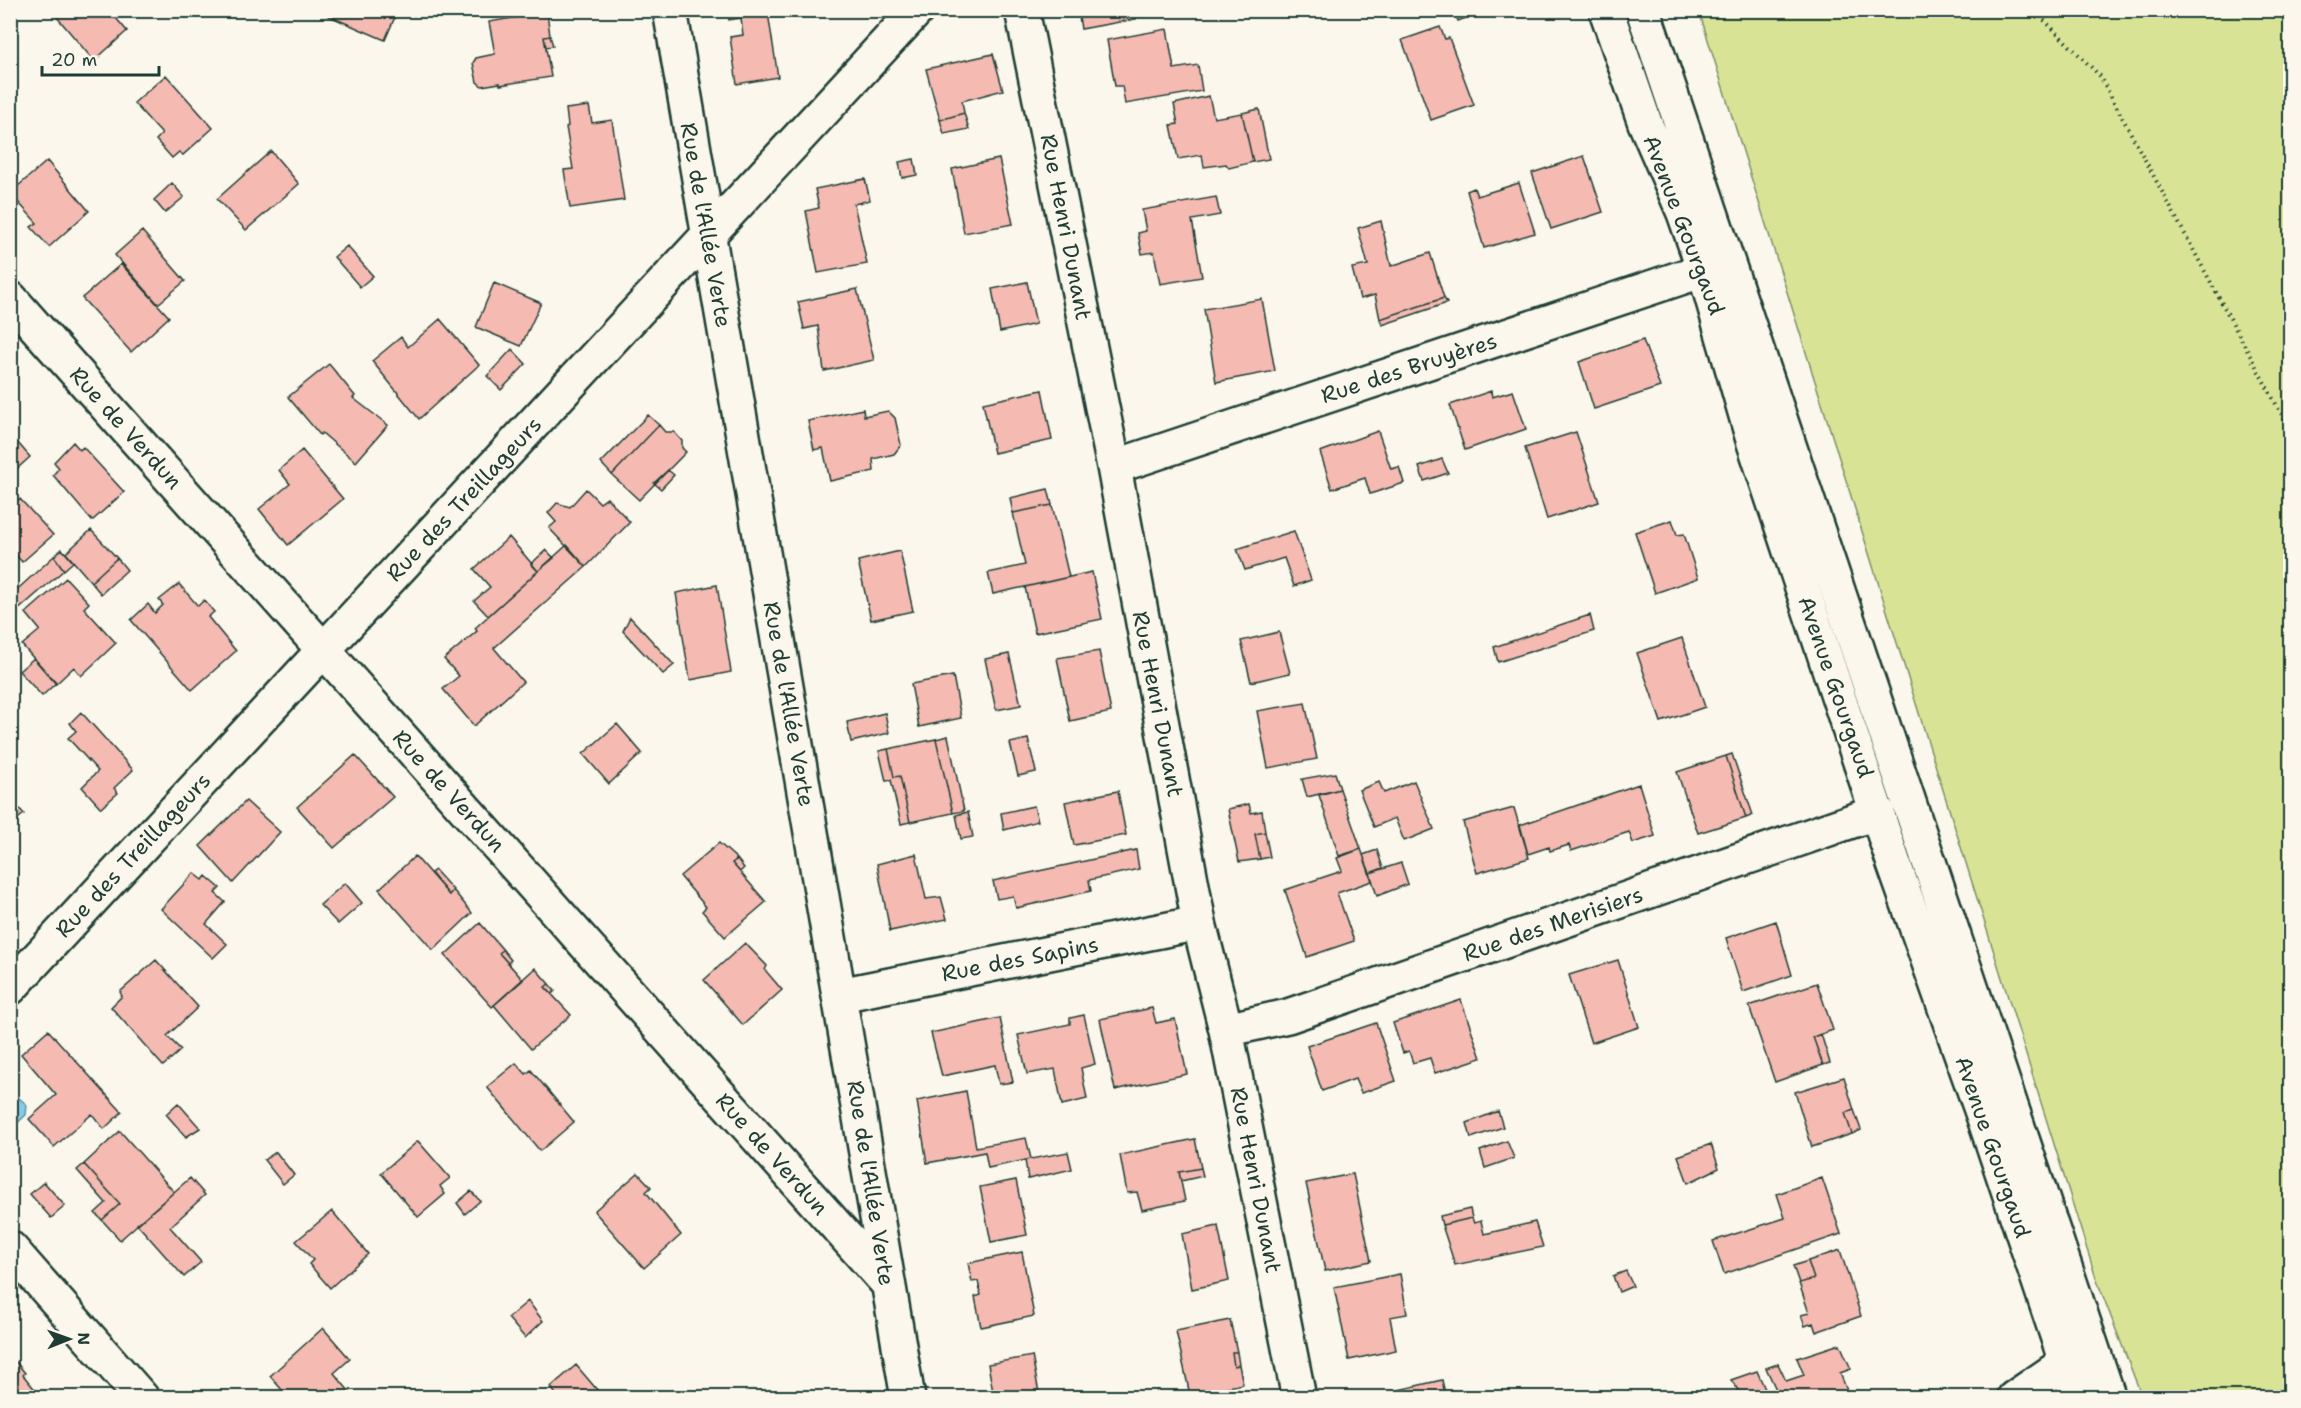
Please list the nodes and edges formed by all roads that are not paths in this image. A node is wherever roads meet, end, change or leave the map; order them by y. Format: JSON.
{"nodes":[{"id":1,"x":670,"y":10,"type":"edge"},
{"id":2,"x":917,"y":10,"type":"edge"},
{"id":3,"x":1022,"y":10,"type":"edge"},
{"id":4,"x":1606,"y":10,"type":"edge"},
{"id":5,"x":1643,"y":10,"type":"edge"},
{"id":6,"x":707,"y":236,"type":"junction"},
{"id":7,"x":1704,"y":270,"type":"junction"},
{"id":8,"x":10,"y":298,"type":"edge"},
{"id":9,"x":1114,"y":467,"type":"junction"},
{"id":10,"x":323,"y":651,"type":"junction"},
{"id":11,"x":1878,"y":812,"type":"junction"},
{"id":12,"x":1199,"y":923,"type":"junction"},
{"id":13,"x":10,"y":988,"type":"edge"},
{"id":14,"x":840,"y":995,"type":"junction"},
{"id":15,"x":1226,"y":1030,"type":"junction"},
{"id":16,"x":10,"y":1248,"type":"edge"},
{"id":17,"x":888,"y":1284,"type":"junction"},
{"id":18,"x":2089,"y":1336,"type":"junction"},
{"id":19,"x":2065,"y":1364,"type":"junction"},
{"id":20,"x":142,"y":1398,"type":"edge"},
{"id":21,"x":908,"y":1398,"type":"edge"},
{"id":22,"x":1299,"y":1398,"type":"edge"},
{"id":23,"x":2014,"y":1398,"type":"edge"},
{"id":24,"x":2078,"y":1398,"type":"edge"},
{"id":25,"x":2109,"y":1398,"type":"edge"}],
"edges":[{"from":1,"to":6,"type":"street","name":"Rue de l'Allée Verte"},
{"from":2,"to":6,"type":"street","name":"Rue des Treillageurs"},
{"from":3,"to":9,"type":"street","name":"Rue Henri Dunant"},
{"from":4,"to":7,"type":"street","name":"Avenue Gourgaud"},
{"from":5,"to":18,"type":"street","name":"Avenue Gourgaud"},
{"from":6,"to":10,"type":"street","name":"Rue des Treillageurs"},
{"from":6,"to":14,"type":"street","name":"Rue de l'Allée Verte"},
{"from":7,"to":9,"type":"street","name":"Rue des Bruyères"},
{"from":7,"to":11,"type":"street","name":"Avenue Gourgaud"},
{"from":8,"to":10,"type":"street","name":"Rue de Verdun"},
{"from":9,"to":12,"type":"street","name":"Rue Henri Dunant"},
{"from":10,"to":13,"type":"street","name":"Rue des Treillageurs"},
{"from":10,"to":17,"type":"street","name":"Rue de Verdun"},
{"from":11,"to":15,"type":"street","name":"Rue des Merisiers"},
{"from":11,"to":19,"type":"street","name":"Avenue Gourgaud"},
{"from":12,"to":14,"type":"street","name":"Rue des Sapins"},
{"from":12,"to":15,"type":"street","name":"Rue Henri Dunant"},
{"from":14,"to":17,"type":"street","name":"Rue de l'Allée Verte"},
{"from":15,"to":22,"type":"street","name":"Rue Henri Dunant"},
{"from":16,"to":20,"type":"street"},
{"from":17,"to":21,"type":"street","name":"Rue de l'Allée Verte"},
{"from":18,"to":19,"type":"street"},
{"from":18,"to":25,"type":"street","name":"Avenue Gourgaud"},
{"from":19,"to":23,"type":"street"},
{"from":19,"to":24,"type":"street","name":"Avenue Gourgaud"}]}
